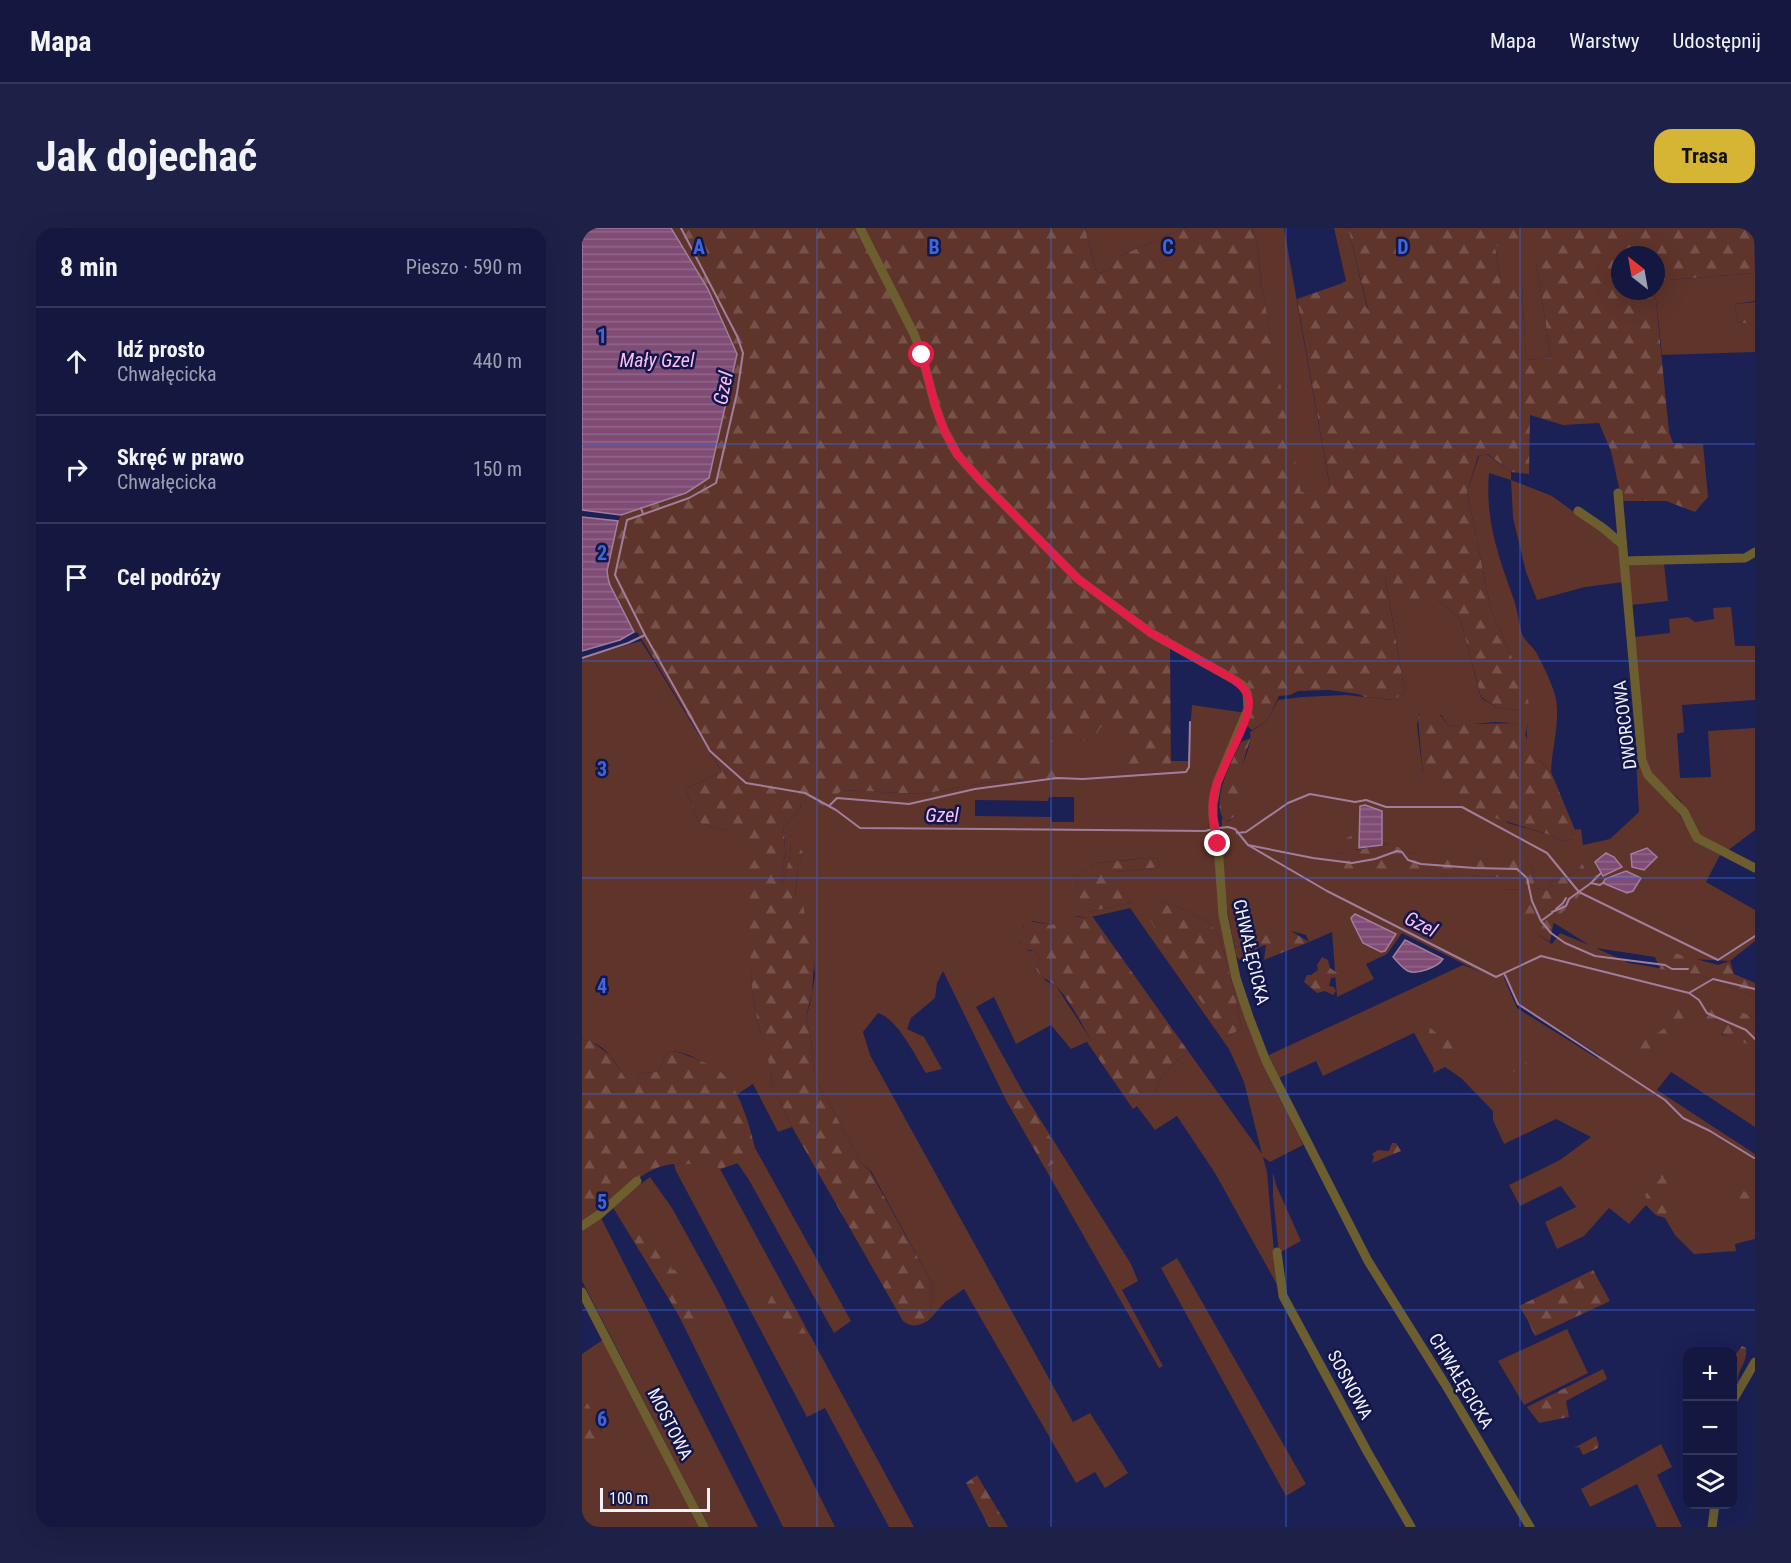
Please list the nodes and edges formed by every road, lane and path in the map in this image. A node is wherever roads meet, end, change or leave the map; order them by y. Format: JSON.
{"nodes":[{"id":1,"x":860,"y":228,"type":"edge"},
{"id":2,"x":1618,"y":493,"type":"dead end"},
{"id":3,"x":1578,"y":511,"type":"dead end"},
{"id":4,"x":1622,"y":544,"type":"junction"},
{"id":5,"x":1755,"y":552,"type":"edge"},
{"id":6,"x":1624,"y":561,"type":"junction"},
{"id":7,"x":1755,"y":868,"type":"edge"},
{"id":8,"x":637,"y":1181,"type":"dead end"},
{"id":9,"x":582,"y":1226,"type":"edge"},
{"id":10,"x":1277,"y":1252,"type":"dead end"},
{"id":11,"x":582,"y":1292,"type":"edge"},
{"id":12,"x":1755,"y":1362,"type":"edge"},
{"id":13,"x":1733,"y":1401,"type":"edge"},
{"id":14,"x":1714,"y":1509,"type":"edge"},
{"id":15,"x":704,"y":1527,"type":"edge"},
{"id":16,"x":1411,"y":1527,"type":"edge"},
{"id":17,"x":1530,"y":1527,"type":"edge"},
{"id":18,"x":1712,"y":1527,"type":"edge"}],
"edges":[{"from":1,"to":17,"type":"street","name":"CHWAŁĘCICKA"},
{"from":2,"to":4,"type":"street","name":"DWORCOWA"},
{"from":3,"to":4,"type":"street"},
{"from":4,"to":6,"type":"street","name":"DWORCOWA"},
{"from":5,"to":6,"type":"street"},
{"from":6,"to":7,"type":"street","name":"DWORCOWA"},
{"from":8,"to":9,"type":"street"},
{"from":10,"to":16,"type":"street","name":"SOSNOWA"},
{"from":11,"to":15,"type":"street","name":"MOSTOWA"},
{"from":12,"to":13,"type":"street"},
{"from":14,"to":18,"type":"street"}]}
